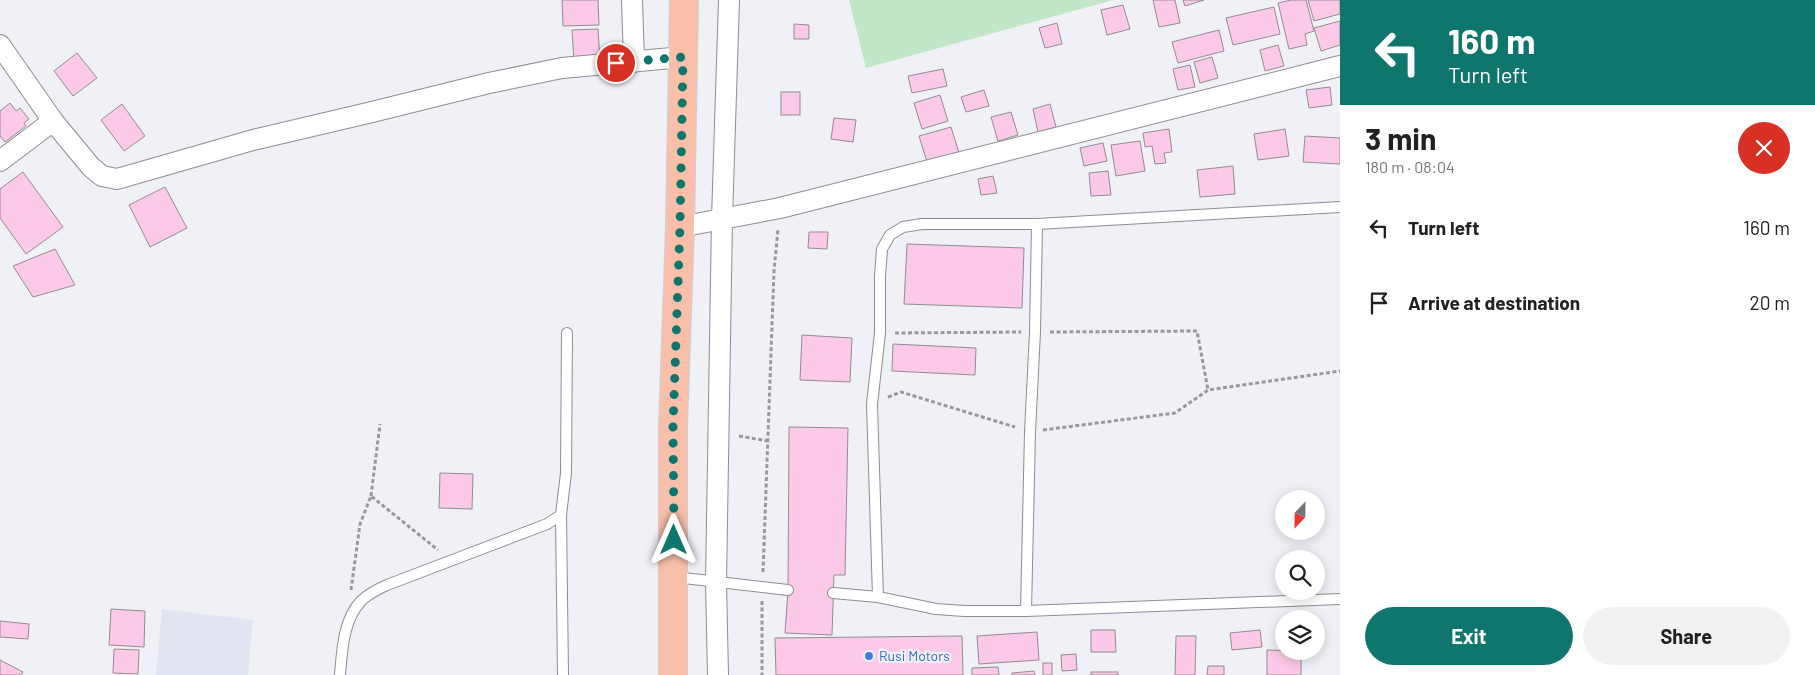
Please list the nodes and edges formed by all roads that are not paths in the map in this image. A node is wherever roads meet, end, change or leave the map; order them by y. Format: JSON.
{"nodes":[{"id":1,"x":632,"y":0,"type":"edge"},
{"id":2,"x":684,"y":0,"type":"edge"},
{"id":3,"x":729,"y":0,"type":"edge"},
{"id":4,"x":0,"y":45,"type":"edge"},
{"id":5,"x":683,"y":57,"type":"junction"},
{"id":6,"x":634,"y":62,"type":"junction"},
{"id":7,"x":1340,"y":66,"type":"edge"},
{"id":8,"x":53,"y":120,"type":"junction"},
{"id":9,"x":0,"y":162,"type":"edge"},
{"id":10,"x":1340,"y":207,"type":"edge"},
{"id":11,"x":722,"y":219,"type":"junction"},
{"id":12,"x":1037,"y":224,"type":"junction"},
{"id":13,"x":680,"y":227,"type":"junction"},
{"id":14,"x":567,"y":333,"type":"dead end"},
{"id":15,"x":561,"y":515,"type":"junction"},
{"id":16,"x":674,"y":577,"type":"junction"},
{"id":17,"x":716,"y":582,"type":"junction"},
{"id":18,"x":788,"y":590,"type":"dead end"},
{"id":19,"x":833,"y":593,"type":"dead end"},
{"id":20,"x":878,"y":597,"type":"junction"},
{"id":21,"x":1340,"y":599,"type":"edge"},
{"id":22,"x":1026,"y":611,"type":"junction"},
{"id":23,"x":340,"y":675,"type":"edge"},
{"id":24,"x":563,"y":675,"type":"edge"},
{"id":25,"x":673,"y":675,"type":"edge"},
{"id":26,"x":718,"y":675,"type":"edge"}],
"edges":[{"from":1,"to":6,"type":"street"},
{"from":2,"to":5,"type":"main road"},
{"from":3,"to":11,"type":"street"},
{"from":4,"to":8,"type":"street"},
{"from":5,"to":6,"type":"street"},
{"from":5,"to":13,"type":"main road"},
{"from":6,"to":8,"type":"street"},
{"from":7,"to":11,"type":"street"},
{"from":8,"to":9,"type":"street"},
{"from":10,"to":12,"type":"lane"},
{"from":11,"to":13,"type":"street"},
{"from":11,"to":17,"type":"street"},
{"from":12,"to":20,"type":"lane"},
{"from":12,"to":22,"type":"lane"},
{"from":13,"to":16,"type":"main road"},
{"from":14,"to":15,"type":"lane"},
{"from":15,"to":23,"type":"lane"},
{"from":15,"to":24,"type":"lane"},
{"from":16,"to":17,"type":"lane"},
{"from":16,"to":25,"type":"main road"},
{"from":17,"to":18,"type":"lane"},
{"from":17,"to":26,"type":"street"},
{"from":19,"to":20,"type":"lane"},
{"from":20,"to":22,"type":"lane"},
{"from":21,"to":22,"type":"lane"}]}
